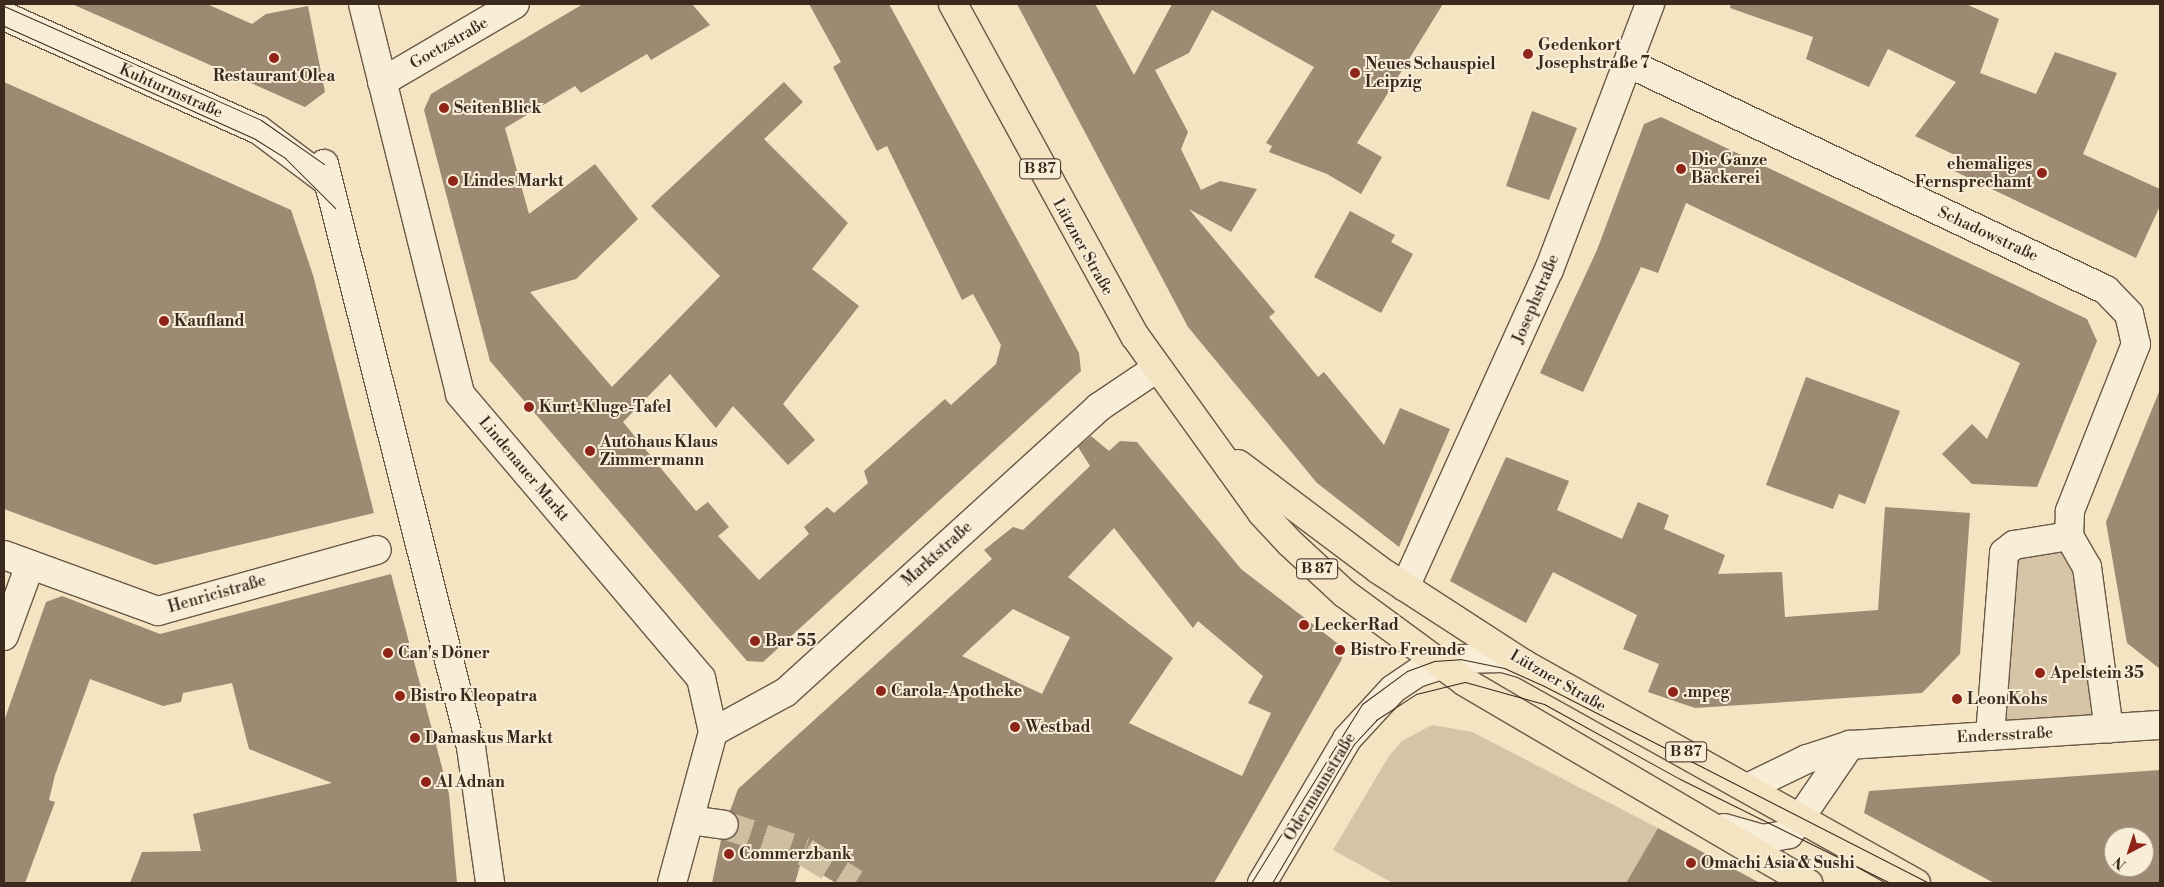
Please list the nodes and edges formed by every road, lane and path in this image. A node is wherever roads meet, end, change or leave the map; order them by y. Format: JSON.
{"nodes":[{"id":1,"x":363,"y":4,"type":"edge"},
{"id":2,"x":515,"y":4,"type":"edge"},
{"id":3,"x":952,"y":4,"type":"edge"},
{"id":4,"x":1650,"y":4,"type":"edge"},
{"id":5,"x":4,"y":16,"type":"edge"},
{"id":6,"x":1628,"y":63,"type":"junction"},
{"id":7,"x":382,"y":82,"type":"junction"},
{"id":8,"x":1157,"y":368,"type":"junction"},
{"id":9,"x":1219,"y":450,"type":"junction"},
{"id":10,"x":2069,"y":536,"type":"junction"},
{"id":11,"x":377,"y":550,"type":"dead end"},
{"id":12,"x":4,"y":555,"type":"edge"},
{"id":13,"x":30,"y":565,"type":"junction"},
{"id":14,"x":1404,"y":587,"type":"junction"},
{"id":15,"x":4,"y":636,"type":"edge"},
{"id":16,"x":1439,"y":664,"type":"junction"},
{"id":17,"x":1524,"y":664,"type":"junction"},
{"id":18,"x":2160,"y":725,"type":"edge"},
{"id":19,"x":2109,"y":729,"type":"junction"},
{"id":20,"x":713,"y":732,"type":"junction"},
{"id":21,"x":1990,"y":736,"type":"junction"},
{"id":22,"x":1850,"y":744,"type":"junction"},
{"id":23,"x":1750,"y":788,"type":"junction"},
{"id":24,"x":1804,"y":819,"type":"junction"},
{"id":25,"x":690,"y":820,"type":"junction"},
{"id":26,"x":1711,"y":824,"type":"junction"},
{"id":27,"x":724,"y":825,"type":"tunnel mouth"},
{"id":28,"x":490,"y":883,"type":"edge"},
{"id":29,"x":672,"y":883,"type":"edge"},
{"id":30,"x":1262,"y":883,"type":"edge"},
{"id":31,"x":1808,"y":883,"type":"edge"},
{"id":32,"x":1916,"y":883,"type":"edge"}],
"edges":[{"from":1,"to":7,"type":"street","name":"Lindenauer Markt"},
{"from":2,"to":7,"type":"street","name":"Goetzstraße"},
{"from":3,"to":8,"type":"main road","name":"Lützner Straße","number":"B 87"},
{"from":4,"to":6,"type":"street","name":"Josephstraße"},
{"from":5,"to":28,"type":"street","name":"Kuhturmstraße"},
{"from":6,"to":10,"type":"street","name":"Schadowstraße"},
{"from":6,"to":14,"type":"street","name":"Josephstraße"},
{"from":7,"to":20,"type":"street","name":"Lindenauer Markt"},
{"from":8,"to":9,"type":"main road","name":"Lützner Straße","number":"B 87"},
{"from":8,"to":20,"type":"street","name":"Marktstraße"},
{"from":9,"to":14,"type":"main road","name":"Lützner Straße","number":"B 87"},
{"from":9,"to":16,"type":"main road","name":"Lützner Straße","number":"B 87"},
{"from":10,"to":19,"type":"street"},
{"from":10,"to":21,"type":"street"},
{"from":11,"to":13,"type":"street","name":"Henricistraße"},
{"from":12,"to":13,"type":"street","name":"Henricistraße"},
{"from":13,"to":15,"type":"street"},
{"from":14,"to":17,"type":"main road","name":"Lützner Straße","number":"B 87"},
{"from":16,"to":17,"type":"street","name":"Odermannstraße"},
{"from":16,"to":26,"type":"main road","name":"Lützner Straße","number":"B 87"},
{"from":16,"to":30,"type":"street","name":"Odermannstraße"},
{"from":17,"to":23,"type":"main road","name":"Lützner Straße","number":"B 87"},
{"from":18,"to":19,"type":"street","name":"Endersstraße"},
{"from":19,"to":21,"type":"street","name":"Endersstraße"},
{"from":20,"to":25,"type":"street","name":"Lindenauer Markt"},
{"from":21,"to":22,"type":"street","name":"Endersstraße"},
{"from":22,"to":23,"type":"street","name":"Endersstraße"},
{"from":22,"to":24,"type":"street"},
{"from":23,"to":24,"type":"main road","name":"Lützner Straße","number":"B 87"},
{"from":24,"to":26,"type":"street"},
{"from":24,"to":32,"type":"main road","name":"Lützner Straße","number":"B 87"},
{"from":25,"to":27,"type":"street"},
{"from":25,"to":29,"type":"street","name":"Lindenauer Markt"},
{"from":26,"to":31,"type":"main road","name":"Lützner Straße","number":"B 87"}]}
